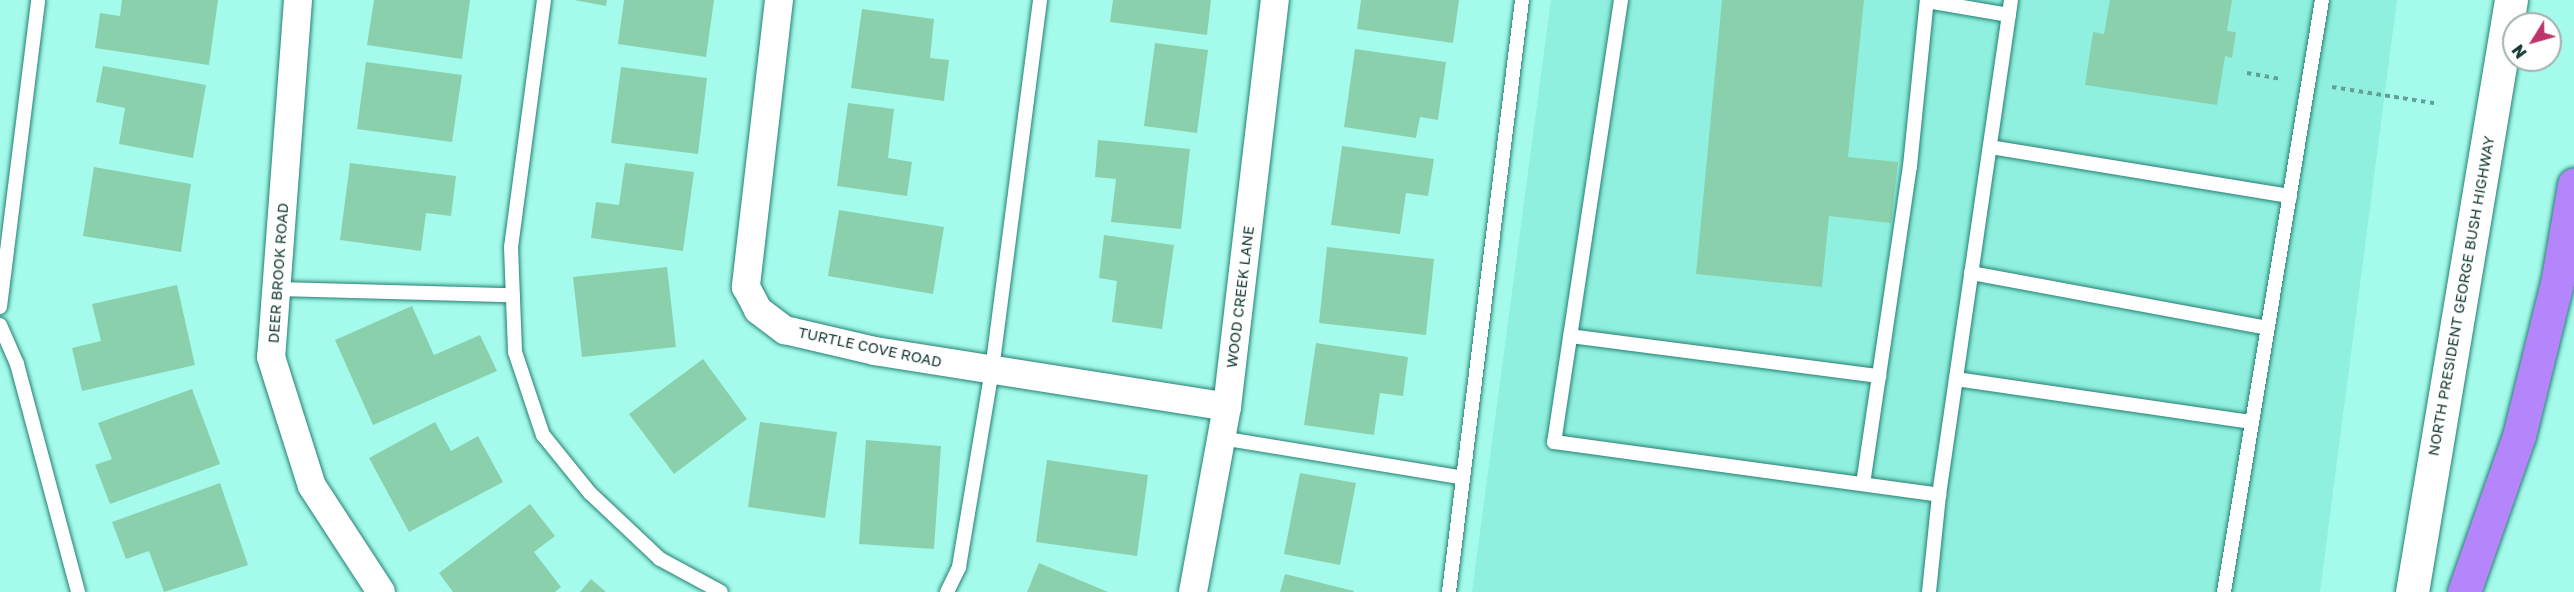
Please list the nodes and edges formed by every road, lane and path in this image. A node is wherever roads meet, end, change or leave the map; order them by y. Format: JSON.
{"nodes":[{"id":1,"x":38,"y":0,"type":"edge"},
{"id":2,"x":298,"y":0,"type":"edge"},
{"id":3,"x":544,"y":0,"type":"edge"},
{"id":4,"x":779,"y":0,"type":"edge"},
{"id":5,"x":1041,"y":0,"type":"edge"},
{"id":6,"x":1275,"y":0,"type":"edge"},
{"id":7,"x":1522,"y":0,"type":"edge"},
{"id":8,"x":1621,"y":0,"type":"edge"},
{"id":9,"x":2011,"y":0,"type":"edge"},
{"id":10,"x":2322,"y":0,"type":"edge"},
{"id":11,"x":2511,"y":0,"type":"edge"},
{"id":12,"x":1927,"y":1,"type":"edge"},
{"id":13,"x":2009,"y":15,"type":"junction"},
{"id":14,"x":2247,"y":73,"type":"dead end"},
{"id":15,"x":2280,"y":80,"type":"dead end"},
{"id":16,"x":2328,"y":86,"type":"dead end"},
{"id":17,"x":2439,"y":104,"type":"dead end"},
{"id":18,"x":1990,"y":147,"type":"junction"},
{"id":19,"x":2574,"y":184,"type":"edge"},
{"id":20,"x":2290,"y":196,"type":"junction"},
{"id":21,"x":1971,"y":273,"type":"junction"},
{"id":22,"x":276,"y":289,"type":"junction"},
{"id":23,"x":513,"y":295,"type":"junction"},
{"id":24,"x":0,"y":307,"type":"edge"},
{"id":25,"x":0,"y":325,"type":"edge"},
{"id":26,"x":2267,"y":328,"type":"junction"},
{"id":27,"x":1570,"y":336,"type":"junction"},
{"id":28,"x":992,"y":370,"type":"junction"},
{"id":29,"x":1879,"y":376,"type":"junction"},
{"id":30,"x":1956,"y":379,"type":"junction"},
{"id":31,"x":1227,"y":406,"type":"junction"},
{"id":32,"x":2252,"y":422,"type":"junction"},
{"id":33,"x":1221,"y":438,"type":"junction"},
{"id":34,"x":1459,"y":477,"type":"junction"},
{"id":35,"x":1863,"y":484,"type":"junction"},
{"id":36,"x":1939,"y":495,"type":"junction"},
{"id":37,"x":78,"y":592,"type":"edge"},
{"id":38,"x":381,"y":592,"type":"edge"},
{"id":39,"x":721,"y":592,"type":"edge"},
{"id":40,"x":947,"y":592,"type":"edge"},
{"id":41,"x":1193,"y":592,"type":"edge"},
{"id":42,"x":1449,"y":592,"type":"edge"},
{"id":43,"x":1929,"y":592,"type":"edge"},
{"id":44,"x":2224,"y":592,"type":"edge"},
{"id":45,"x":2412,"y":592,"type":"edge"},
{"id":46,"x":2464,"y":592,"type":"edge"}],
"edges":[{"from":1,"to":24,"type":"lane"},
{"from":2,"to":22,"type":"street","name":"DEER BROOK ROAD"},
{"from":3,"to":23,"type":"lane"},
{"from":4,"to":28,"type":"street","name":"TURTLE COVE ROAD"},
{"from":5,"to":28,"type":"lane"},
{"from":6,"to":31,"type":"street","name":"WOOD CREEK LANE"},
{"from":7,"to":34,"type":"lane"},
{"from":8,"to":27,"type":"lane"},
{"from":9,"to":13,"type":"lane"},
{"from":10,"to":20,"type":"lane"},
{"from":11,"to":45,"type":"main road","name":"NORTH PRESIDENT GEORGE BUSH HIGHWAY"},
{"from":12,"to":13,"type":"lane"},
{"from":12,"to":29,"type":"lane"},
{"from":13,"to":18,"type":"lane"},
{"from":14,"to":15,"type":"path"},
{"from":16,"to":17,"type":"path"},
{"from":18,"to":20,"type":"lane"},
{"from":18,"to":21,"type":"lane"},
{"from":19,"to":46,"type":"highway"},
{"from":20,"to":26,"type":"lane"},
{"from":21,"to":26,"type":"lane"},
{"from":21,"to":30,"type":"lane"},
{"from":22,"to":23,"type":"lane"},
{"from":22,"to":38,"type":"street","name":"DEER BROOK ROAD"},
{"from":23,"to":39,"type":"lane"},
{"from":25,"to":37,"type":"lane"},
{"from":26,"to":32,"type":"lane"},
{"from":27,"to":29,"type":"lane"},
{"from":27,"to":35,"type":"lane"},
{"from":28,"to":31,"type":"street","name":"TURTLE COVE ROAD"},
{"from":28,"to":40,"type":"lane"},
{"from":29,"to":35,"type":"lane"},
{"from":30,"to":32,"type":"lane"},
{"from":30,"to":36,"type":"lane"},
{"from":31,"to":33,"type":"street","name":"WOOD CREEK LANE"},
{"from":32,"to":44,"type":"lane"},
{"from":33,"to":34,"type":"lane"},
{"from":33,"to":41,"type":"street","name":"WOOD CREEK LANE"},
{"from":34,"to":42,"type":"lane"},
{"from":35,"to":36,"type":"lane"},
{"from":36,"to":43,"type":"lane"}]}
